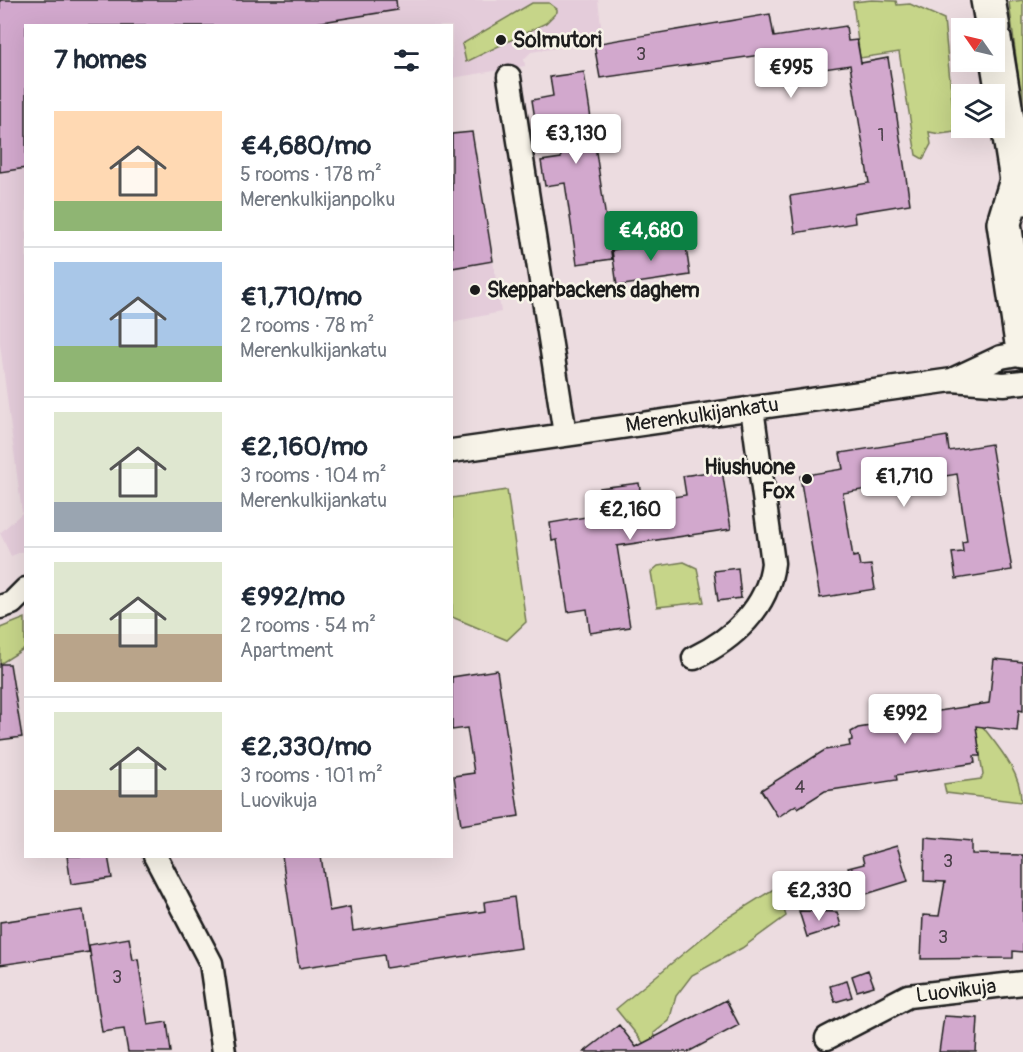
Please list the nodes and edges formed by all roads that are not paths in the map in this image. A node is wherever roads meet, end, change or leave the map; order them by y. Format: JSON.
{"nodes":[{"id":1,"x":988,"y":0,"type":"edge"},
{"id":2,"x":991,"y":18,"type":"edge"},
{"id":3,"x":1000,"y":72,"type":"edge"},
{"id":4,"x":509,"y":77,"type":"dead end"},
{"id":5,"x":1021,"y":186,"type":"edge"},
{"id":6,"x":1023,"y":352,"type":"edge"},
{"id":7,"x":952,"y":380,"type":"junction"},
{"id":8,"x":1023,"y":382,"type":"edge"},
{"id":9,"x":752,"y":408,"type":"junction"},
{"id":10,"x":565,"y":434,"type":"junction"},
{"id":11,"x":453,"y":451,"type":"edge"},
{"id":12,"x":694,"y":658,"type":"dead end"},
{"id":13,"x":156,"y":858,"type":"edge"},
{"id":14,"x":1023,"y":982,"type":"edge"},
{"id":15,"x":826,"y":1038,"type":"dead end"},
{"id":16,"x":224,"y":1052,"type":"edge"}],
"edges":[{"from":1,"to":2,"type":"main road"},
{"from":3,"to":5,"type":"main road"},
{"from":4,"to":10,"type":"street"},
{"from":5,"to":6,"type":"main road"},
{"from":6,"to":7,"type":"street","name":"Merenkulkijankatu"},
{"from":7,"to":8,"type":"street","name":"Merenkulkijankatu"},
{"from":7,"to":9,"type":"street","name":"Merenkulkijankatu"},
{"from":9,"to":10,"type":"street","name":"Merenkulkijankatu"},
{"from":9,"to":12,"type":"street"},
{"from":10,"to":11,"type":"street","name":"Merenkulkijankatu"},
{"from":13,"to":16,"type":"street"},
{"from":14,"to":15,"type":"street","name":"Luovikuja"}]}
